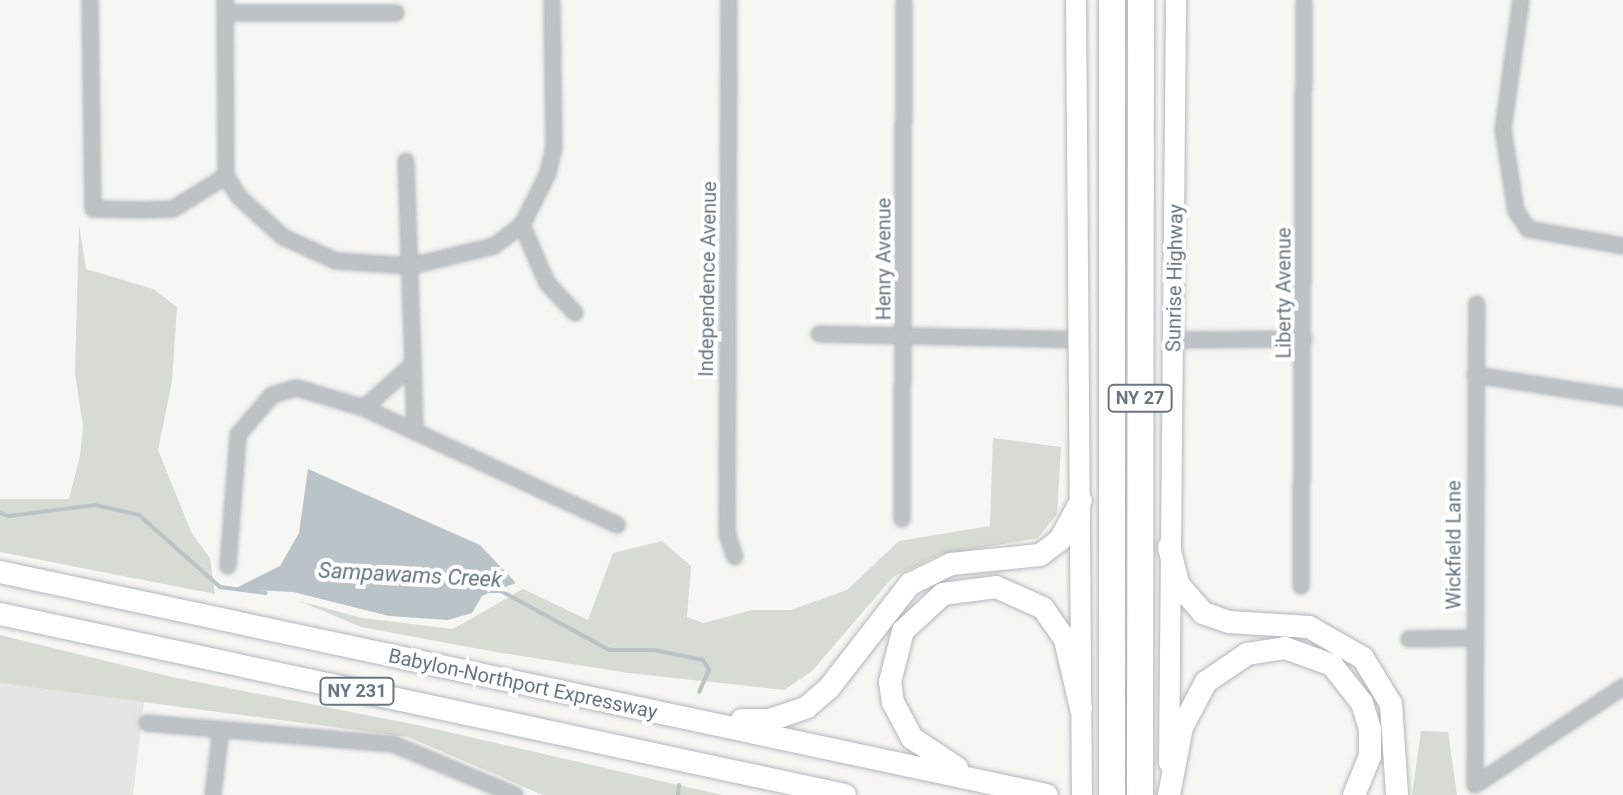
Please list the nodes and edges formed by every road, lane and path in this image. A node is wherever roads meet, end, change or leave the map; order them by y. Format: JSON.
{"nodes":[{"id":1,"x":90,"y":0,"type":"edge"},
{"id":2,"x":552,"y":0,"type":"edge"},
{"id":3,"x":729,"y":0,"type":"edge"},
{"id":4,"x":904,"y":0,"type":"edge"},
{"id":5,"x":1076,"y":0,"type":"edge"},
{"id":6,"x":1112,"y":0,"type":"edge"},
{"id":7,"x":1141,"y":0,"type":"edge"},
{"id":8,"x":1176,"y":0,"type":"edge"},
{"id":9,"x":1304,"y":0,"type":"edge"},
{"id":10,"x":1521,"y":0,"type":"edge"},
{"id":11,"x":226,"y":7,"type":"edge"},
{"id":12,"x":396,"y":13,"type":"dead end"},
{"id":13,"x":406,"y":161,"type":"dead end"},
{"id":14,"x":226,"y":176,"type":"junction"},
{"id":15,"x":522,"y":225,"type":"junction"},
{"id":16,"x":1623,"y":246,"type":"edge"},
{"id":17,"x":411,"y":266,"type":"junction"},
{"id":18,"x":1477,"y":304,"type":"dead end"},
{"id":19,"x":575,"y":313,"type":"dead end"},
{"id":20,"x":819,"y":334,"type":"dead end"},
{"id":21,"x":904,"y":338,"type":"junction"},
{"id":22,"x":1304,"y":339,"type":"junction"},
{"id":23,"x":1077,"y":340,"type":"junction"},
{"id":24,"x":1174,"y":340,"type":"junction"},
{"id":25,"x":413,"y":364,"type":"junction"},
{"id":26,"x":1475,"y":375,"type":"junction"},
{"id":27,"x":1623,"y":398,"type":"edge"},
{"id":28,"x":364,"y":408,"type":"junction"},
{"id":29,"x":415,"y":432,"type":"junction"},
{"id":30,"x":1081,"y":501,"type":"junction"},
{"id":31,"x":902,"y":519,"type":"dead end"},
{"id":32,"x":617,"y":525,"type":"dead end"},
{"id":33,"x":1169,"y":547,"type":"junction"},
{"id":34,"x":735,"y":557,"type":"dead end"},
{"id":35,"x":228,"y":566,"type":"dead end"},
{"id":36,"x":0,"y":572,"type":"edge"},
{"id":37,"x":1301,"y":586,"type":"dead end"},
{"id":38,"x":0,"y":614,"type":"edge"},
{"id":39,"x":1474,"y":638,"type":"junction"},
{"id":40,"x":1409,"y":639,"type":"dead end"},
{"id":41,"x":1623,"y":687,"type":"edge"},
{"id":42,"x":630,"y":707,"type":"junction"},
{"id":43,"x":1081,"y":708,"type":"junction"},
{"id":44,"x":147,"y":723,"type":"dead end"},
{"id":45,"x":221,"y":729,"type":"junction"},
{"id":46,"x":742,"y":773,"type":"junction"},
{"id":47,"x":987,"y":782,"type":"junction"},
{"id":48,"x":213,"y":795,"type":"edge"},
{"id":49,"x":515,"y":795,"type":"edge"},
{"id":50,"x":792,"y":795,"type":"edge"},
{"id":51,"x":845,"y":795,"type":"edge"},
{"id":52,"x":1046,"y":795,"type":"edge"},
{"id":53,"x":1082,"y":795,"type":"edge"},
{"id":54,"x":1112,"y":795,"type":"edge"},
{"id":55,"x":1140,"y":795,"type":"edge"},
{"id":56,"x":1169,"y":795,"type":"edge"},
{"id":57,"x":1354,"y":795,"type":"edge"},
{"id":58,"x":1397,"y":795,"type":"edge"}],
"edges":[{"from":1,"to":14,"type":"street"},
{"from":2,"to":15,"type":"street"},
{"from":3,"to":34,"type":"street","name":"Independence Avenue"},
{"from":4,"to":21,"type":"street","name":"Henry Avenue"},
{"from":5,"to":23,"type":"main road"},
{"from":6,"to":54,"type":"highway","number":"NY 27"},
{"from":7,"to":55,"type":"highway","name":"Sunrise Highway","number":"NY 27"},
{"from":8,"to":24,"type":"main road","name":"Sunrise Highway"},
{"from":9,"to":22,"type":"street","name":"Liberty Avenue"},
{"from":10,"to":16,"type":"street"},
{"from":11,"to":12,"type":"street"},
{"from":11,"to":14,"type":"street"},
{"from":13,"to":17,"type":"street"},
{"from":14,"to":17,"type":"street"},
{"from":15,"to":17,"type":"street"},
{"from":15,"to":19,"type":"street"},
{"from":17,"to":25,"type":"street"},
{"from":18,"to":26,"type":"street","name":"Wickfield Lane"},
{"from":20,"to":21,"type":"street"},
{"from":21,"to":23,"type":"street"},
{"from":21,"to":31,"type":"street","name":"Henry Avenue"},
{"from":22,"to":24,"type":"street"},
{"from":22,"to":37,"type":"street","name":"Liberty Avenue"},
{"from":23,"to":30,"type":"main road"},
{"from":24,"to":33,"type":"main road","name":"Sunrise Highway"},
{"from":25,"to":28,"type":"street"},
{"from":25,"to":29,"type":"street"},
{"from":26,"to":27,"type":"street"},
{"from":26,"to":39,"type":"street","name":"Wickfield Lane"},
{"from":28,"to":29,"type":"street"},
{"from":28,"to":35,"type":"street"},
{"from":29,"to":32,"type":"street"},
{"from":30,"to":42,"type":"main road"},
{"from":30,"to":43,"type":"main road"},
{"from":33,"to":56,"type":"main road","name":"Sunrise Highway"},
{"from":33,"to":58,"type":"main road"},
{"from":36,"to":42,"type":"main road","name":"Babylon-Northport Expressway","number":"NY 231"},
{"from":38,"to":46,"type":"main road","name":"Babylon-Northport Expressway","number":"NY 231"},
{"from":39,"to":40,"type":"street"},
{"from":39,"to":41,"type":"street","name":"Wickfield Lane"},
{"from":42,"to":47,"type":"main road","name":"Babylon-Northport Expressway","number":"NY 231"},
{"from":43,"to":47,"type":"main road"},
{"from":43,"to":53,"type":"main road"},
{"from":44,"to":45,"type":"street"},
{"from":45,"to":48,"type":"street"},
{"from":45,"to":49,"type":"street"},
{"from":46,"to":50,"type":"main road"},
{"from":46,"to":51,"type":"main road","name":"Babylon-Northport Expressway","number":"NY 231"},
{"from":47,"to":52,"type":"main road","name":"Babylon-Northport Expressway","number":"NY 231"},
{"from":56,"to":57,"type":"main road"}]}
